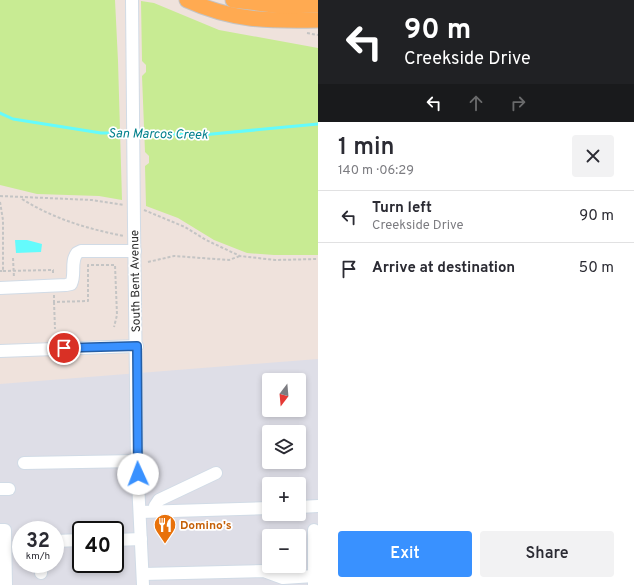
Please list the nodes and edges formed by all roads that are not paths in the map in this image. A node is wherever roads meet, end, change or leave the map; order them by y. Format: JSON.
{"nodes":[{"id":1,"x":132,"y":0,"type":"edge"},
{"id":2,"x":187,"y":0,"type":"edge"},
{"id":3,"x":233,"y":0,"type":"edge"},
{"id":4,"x":318,"y":5,"type":"edge"},
{"id":5,"x":282,"y":9,"type":"edge"},
{"id":6,"x":318,"y":20,"type":"edge"},
{"id":7,"x":135,"y":251,"type":"junction"},
{"id":8,"x":0,"y":288,"type":"edge"},
{"id":9,"x":137,"y":346,"type":"junction"},
{"id":10,"x":0,"y":350,"type":"edge"},
{"id":11,"x":137,"y":461,"type":"junction"},
{"id":12,"x":24,"y":463,"type":"dead end"},
{"id":13,"x":216,"y":472,"type":"dead end"},
{"id":14,"x":318,"y":506,"type":"edge"},
{"id":15,"x":306,"y":507,"type":"edge"},
{"id":16,"x":262,"y":508,"type":"edge"},
{"id":17,"x":155,"y":511,"type":"junction"},
{"id":18,"x":140,"y":512,"type":"junction"},
{"id":19,"x":0,"y":530,"type":"edge"},
{"id":20,"x":315,"y":536,"type":"edge"},
{"id":21,"x":141,"y":539,"type":"junction"},
{"id":22,"x":124,"y":540,"type":"edge"},
{"id":23,"x":143,"y":580,"type":"edge"},
{"id":24,"x":314,"y":580,"type":"edge"},
{"id":25,"x":6,"y":585,"type":"edge"}],
"edges":[{"from":1,"to":7,"type":"street","name":"South Bent Avenue","bridge":true},
{"from":2,"to":5,"type":"main road"},
{"from":3,"to":5,"type":"main road"},
{"from":4,"to":5,"type":"main road"},
{"from":5,"to":6,"type":"main road"},
{"from":7,"to":8,"type":"street"},
{"from":7,"to":9,"type":"street","name":"South Bent Avenue"},
{"from":9,"to":10,"type":"street"},
{"from":9,"to":11,"type":"street","name":"South Bent Avenue"},
{"from":11,"to":12,"type":"street"},
{"from":11,"to":18,"type":"street","name":"South Bent Avenue"},
{"from":13,"to":17,"type":"street"},
{"from":14,"to":15,"type":"street"},
{"from":16,"to":17,"type":"street"},
{"from":17,"to":18,"type":"street"},
{"from":18,"to":21,"type":"street","name":"South Bent Avenue"},
{"from":19,"to":25,"type":"street"},
{"from":20,"to":24,"type":"street"},
{"from":21,"to":22,"type":"street"},
{"from":21,"to":23,"type":"street","name":"South Bent Avenue"},
{"from":23,"to":24,"type":"street"}]}
